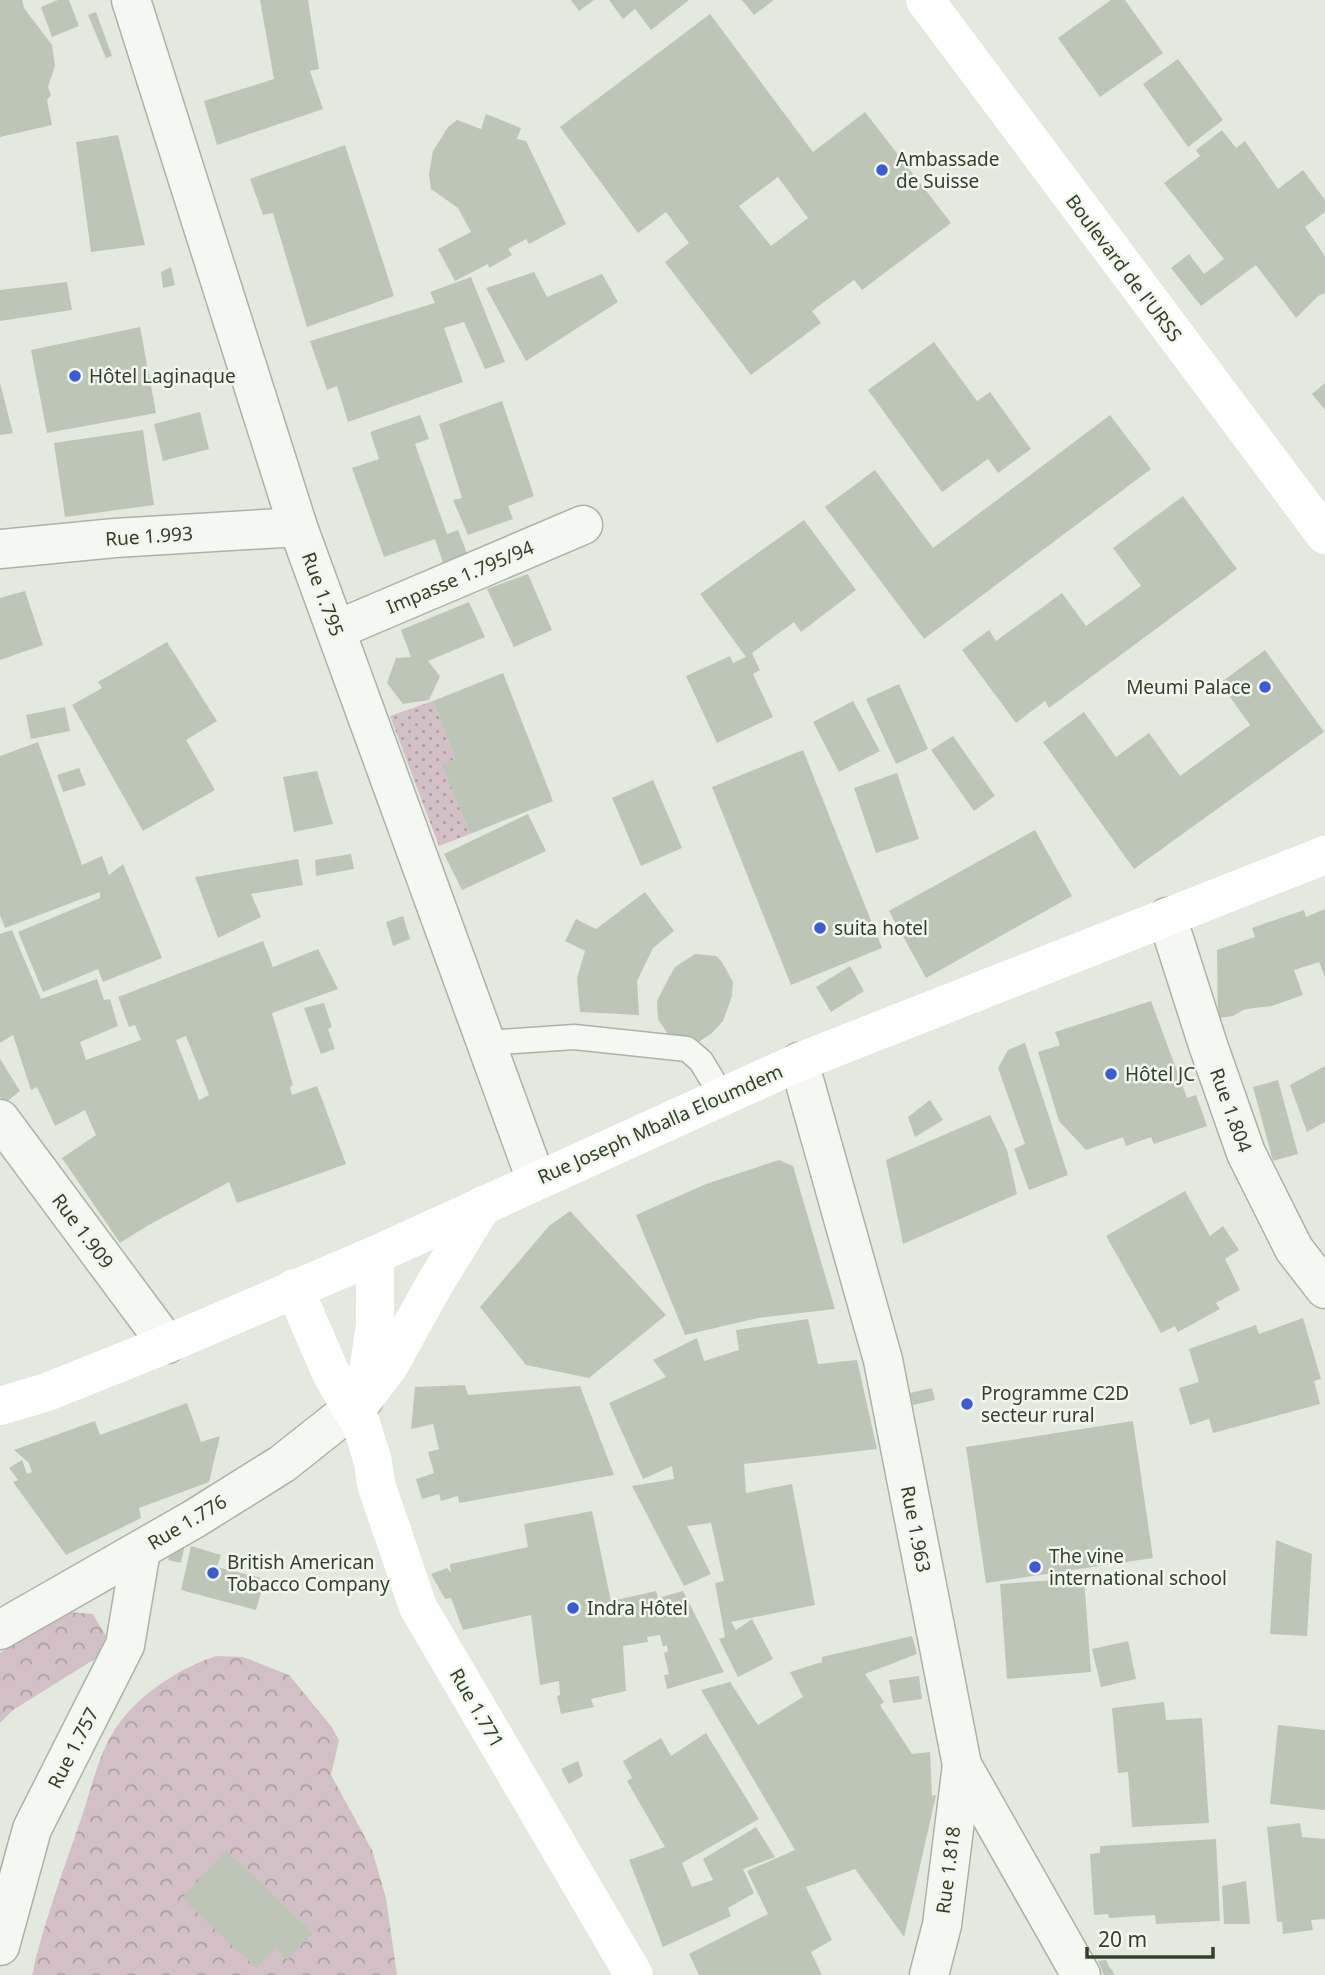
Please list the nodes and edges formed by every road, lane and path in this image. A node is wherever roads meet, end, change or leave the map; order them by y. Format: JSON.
{"nodes":[{"id":1,"x":131,"y":0,"type":"edge"},
{"id":2,"x":925,"y":0,"type":"edge"},
{"id":3,"x":583,"y":525,"type":"dead end"},
{"id":4,"x":298,"y":527,"type":"junction"},
{"id":5,"x":1325,"y":535,"type":"edge"},
{"id":6,"x":0,"y":548,"type":"edge"},
{"id":7,"x":336,"y":630,"type":"junction"},
{"id":8,"x":1325,"y":855,"type":"edge"},
{"id":9,"x":1167,"y":917,"type":"junction"},
{"id":10,"x":486,"y":1044,"type":"junction"},
{"id":11,"x":799,"y":1062,"type":"junction"},
{"id":12,"x":722,"y":1096,"type":"junction"},
{"id":13,"x":0,"y":1119,"type":"edge"},
{"id":14,"x":536,"y":1180,"type":"junction"},
{"id":15,"x":483,"y":1205,"type":"junction"},
{"id":16,"x":375,"y":1255,"type":"junction"},
{"id":17,"x":295,"y":1288,"type":"junction"},
{"id":18,"x":1325,"y":1289,"type":"edge"},
{"id":19,"x":167,"y":1344,"type":"junction"},
{"id":20,"x":0,"y":1406,"type":"edge"},
{"id":21,"x":359,"y":1411,"type":"junction"},
{"id":22,"x":141,"y":1550,"type":"junction"},
{"id":23,"x":0,"y":1630,"type":"edge"},
{"id":24,"x":962,"y":1765,"type":"junction"},
{"id":25,"x":0,"y":1946,"type":"edge"},
{"id":26,"x":634,"y":1975,"type":"edge"},
{"id":27,"x":929,"y":1975,"type":"edge"},
{"id":28,"x":1081,"y":1975,"type":"edge"}],
"edges":[{"from":1,"to":4,"type":"street","name":"Rue 1.795"},
{"from":2,"to":5,"type":"main road","name":"Boulevard de l'URSS"},
{"from":3,"to":7,"type":"street","name":"Impasse 1.795/94"},
{"from":4,"to":6,"type":"street","name":"Rue 1.993"},
{"from":4,"to":7,"type":"street","name":"Rue 1.795"},
{"from":7,"to":10,"type":"street","name":"Rue 1.795"},
{"from":8,"to":9,"type":"main road","name":"Rue Joseph Mballa Eloumdem"},
{"from":9,"to":11,"type":"main road","name":"Rue Joseph Mballa Eloumdem"},
{"from":9,"to":18,"type":"street","name":"Rue 1.804"},
{"from":10,"to":12,"type":"lane"},
{"from":10,"to":14,"type":"street","name":"Rue 1.795"},
{"from":11,"to":12,"type":"main road","name":"Rue Joseph Mballa Eloumdem"},
{"from":11,"to":24,"type":"street","name":"Rue 1.963"},
{"from":12,"to":14,"type":"main road","name":"Rue Joseph Mballa Eloumdem"},
{"from":13,"to":19,"type":"street","name":"Rue 1.909"},
{"from":14,"to":15,"type":"main road","name":"Rue Joseph Mballa Eloumdem"},
{"from":15,"to":16,"type":"main road","name":"Rue Joseph Mballa Eloumdem"},
{"from":15,"to":21,"type":"main road"},
{"from":16,"to":17,"type":"main road","name":"Rue Joseph Mballa Eloumdem"},
{"from":16,"to":21,"type":"main road","name":"Rue 1.771"},
{"from":17,"to":19,"type":"main road","name":"Rue Joseph Mballa Eloumdem"},
{"from":17,"to":21,"type":"main road","name":"Rue 1.771"},
{"from":19,"to":20,"type":"main road","name":"Rue Joseph Mballa Eloumdem"},
{"from":21,"to":22,"type":"street","name":"Rue 1.776"},
{"from":21,"to":26,"type":"main road","name":"Rue 1.771"},
{"from":22,"to":23,"type":"street","name":"Rue 1.776"},
{"from":22,"to":25,"type":"street","name":"Rue 1.757"},
{"from":24,"to":27,"type":"street","name":"Rue 1.818"},
{"from":24,"to":28,"type":"street","name":"Rue 1.963"}]}
